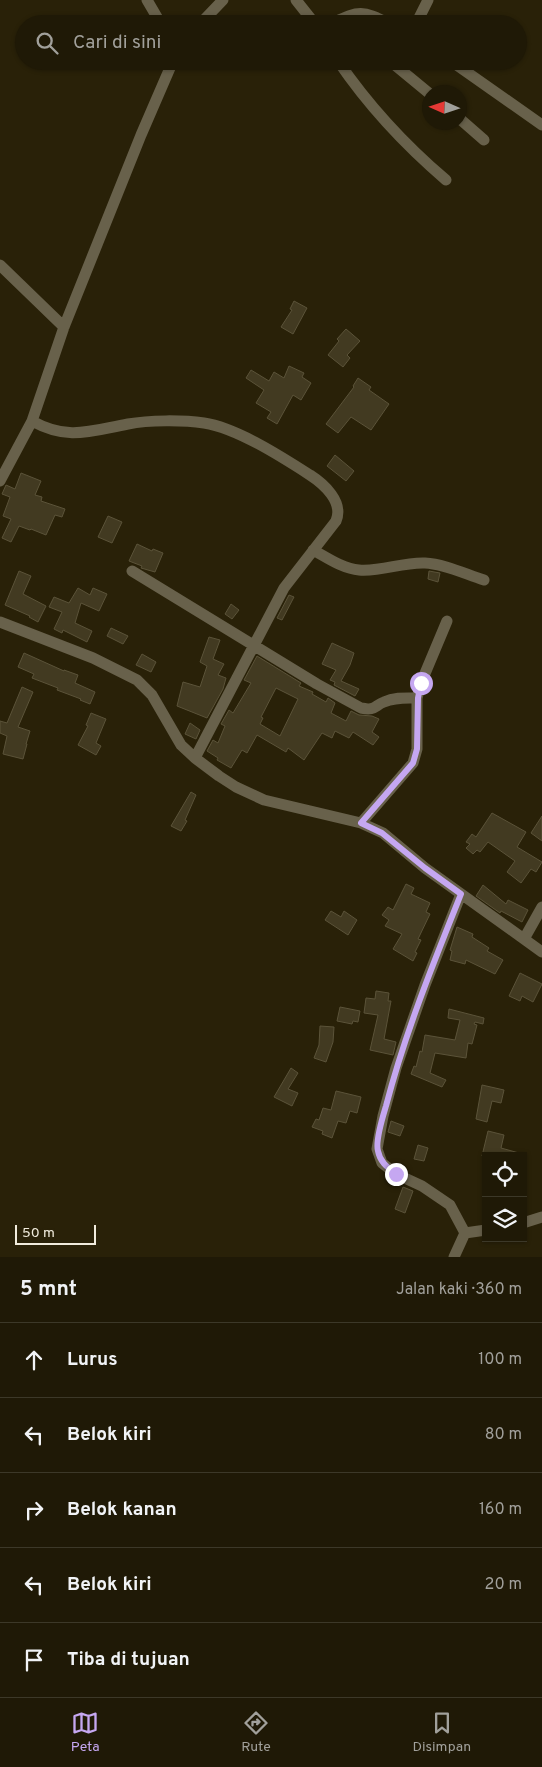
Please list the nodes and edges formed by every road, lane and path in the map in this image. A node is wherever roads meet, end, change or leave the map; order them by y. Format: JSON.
{"nodes":[{"id":1,"x":147,"y":0,"type":"edge"},
{"id":2,"x":223,"y":0,"type":"edge"},
{"id":3,"x":296,"y":0,"type":"edge"},
{"id":4,"x":428,"y":0,"type":"edge"},
{"id":5,"x":156,"y":15,"type":"edge"},
{"id":6,"x":209,"y":15,"type":"edge"},
{"id":7,"x":308,"y":15,"type":"edge"},
{"id":8,"x":348,"y":15,"type":"edge"},
{"id":9,"x":369,"y":15,"type":"edge"},
{"id":10,"x":420,"y":15,"type":"edge"},
{"id":11,"x":169,"y":70,"type":"edge"},
{"id":12,"x":344,"y":70,"type":"edge"},
{"id":13,"x":401,"y":70,"type":"edge"},
{"id":14,"x":463,"y":70,"type":"edge"},
{"id":15,"x":422,"y":87,"type":"edge"},
{"id":16,"x":542,"y":125,"type":"edge"},
{"id":17,"x":467,"y":126,"type":"edge"},
{"id":18,"x":484,"y":140,"type":"dead end"},
{"id":19,"x":446,"y":180,"type":"dead end"},
{"id":20,"x":0,"y":265,"type":"edge"},
{"id":21,"x":64,"y":327,"type":"junction"},
{"id":22,"x":32,"y":421,"type":"junction"},
{"id":23,"x":0,"y":481,"type":"edge"},
{"id":24,"x":313,"y":550,"type":"junction"},
{"id":25,"x":132,"y":571,"type":"dead end"},
{"id":26,"x":484,"y":580,"type":"dead end"},
{"id":27,"x":0,"y":622,"type":"edge"},
{"id":28,"x":447,"y":622,"type":"dead end"},
{"id":29,"x":253,"y":645,"type":"junction"},
{"id":30,"x":418,"y":698,"type":"junction"},
{"id":31,"x":195,"y":758,"type":"junction"},
{"id":32,"x":361,"y":823,"type":"junction"},
{"id":33,"x":461,"y":894,"type":"junction"},
{"id":34,"x":542,"y":907,"type":"edge"},
{"id":35,"x":524,"y":939,"type":"junction"},
{"id":36,"x":542,"y":952,"type":"edge"},
{"id":37,"x":542,"y":1216,"type":"edge"},
{"id":38,"x":527,"y":1222,"type":"edge"},
{"id":39,"x":482,"y":1231,"type":"edge"},
{"id":40,"x":465,"y":1233,"type":"junction"},
{"id":41,"x":454,"y":1257,"type":"edge"}],
"edges":[{"from":1,"to":5,"type":"street"},
{"from":2,"to":6,"type":"street"},
{"from":3,"to":7,"type":"street"},
{"from":4,"to":10,"type":"street"},
{"from":8,"to":9,"type":"street"},
{"from":11,"to":21,"type":"street"},
{"from":12,"to":19,"type":"street"},
{"from":13,"to":15,"type":"street"},
{"from":14,"to":16,"type":"street"},
{"from":17,"to":18,"type":"street"},
{"from":20,"to":21,"type":"street"},
{"from":21,"to":22,"type":"street"},
{"from":22,"to":23,"type":"street"},
{"from":22,"to":24,"type":"street"},
{"from":24,"to":26,"type":"street"},
{"from":24,"to":29,"type":"street"},
{"from":25,"to":29,"type":"street"},
{"from":27,"to":31,"type":"street"},
{"from":28,"to":30,"type":"street"},
{"from":29,"to":30,"type":"street"},
{"from":29,"to":31,"type":"street"},
{"from":30,"to":32,"type":"street"},
{"from":31,"to":32,"type":"street"},
{"from":32,"to":33,"type":"street"},
{"from":33,"to":35,"type":"street"},
{"from":33,"to":40,"type":"street"},
{"from":34,"to":35,"type":"street"},
{"from":35,"to":36,"type":"street"},
{"from":37,"to":38,"type":"street"},
{"from":39,"to":40,"type":"street"},
{"from":40,"to":41,"type":"street"}]}
